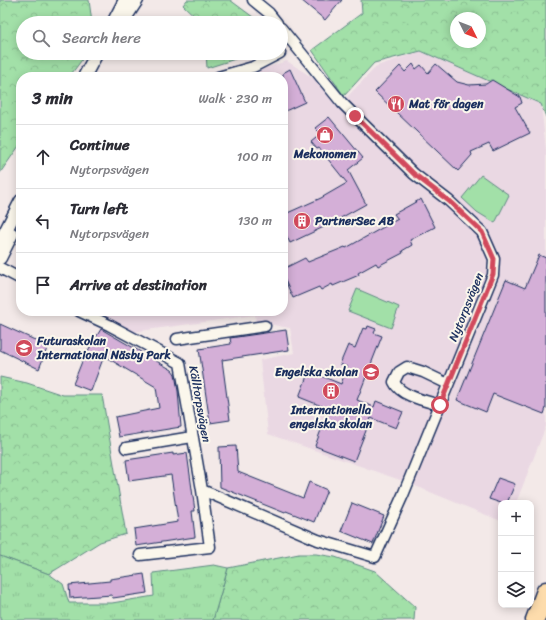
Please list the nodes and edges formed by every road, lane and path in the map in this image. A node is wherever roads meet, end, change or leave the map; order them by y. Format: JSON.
{"nodes":[{"id":1,"x":125,"y":0,"type":"edge"},
{"id":2,"x":137,"y":0,"type":"edge"},
{"id":3,"x":253,"y":0,"type":"edge"},
{"id":4,"x":117,"y":16,"type":"edge"},
{"id":5,"x":127,"y":16,"type":"edge"},
{"id":6,"x":271,"y":16,"type":"edge"},
{"id":7,"x":288,"y":38,"type":"edge"},
{"id":8,"x":294,"y":46,"type":"junction"},
{"id":9,"x":288,"y":49,"type":"edge"},
{"id":10,"x":93,"y":60,"type":"edge"},
{"id":11,"x":100,"y":60,"type":"edge"},
{"id":12,"x":265,"y":60,"type":"edge"},
{"id":13,"x":87,"y":72,"type":"edge"},
{"id":14,"x":94,"y":72,"type":"edge"},
{"id":15,"x":234,"y":72,"type":"edge"},
{"id":16,"x":16,"y":211,"type":"edge"},
{"id":17,"x":16,"y":227,"type":"edge"},
{"id":18,"x":0,"y":242,"type":"edge"},
{"id":19,"x":0,"y":258,"type":"edge"},
{"id":20,"x":0,"y":268,"type":"edge"},
{"id":21,"x":16,"y":276,"type":"edge"},
{"id":22,"x":89,"y":316,"type":"edge"},
{"id":23,"x":264,"y":326,"type":"dead end"},
{"id":24,"x":177,"y":339,"type":"dead end"},
{"id":25,"x":448,"y":384,"type":"junction"},
{"id":26,"x":440,"y":405,"type":"junction"},
{"id":27,"x":192,"y":437,"type":"junction"},
{"id":28,"x":126,"y":448,"type":"dead end"},
{"id":29,"x":202,"y":490,"type":"junction"},
{"id":30,"x":140,"y":555,"type":"dead end"},
{"id":31,"x":546,"y":591,"type":"edge"},
{"id":32,"x":535,"y":620,"type":"edge"}],
"edges":[{"from":1,"to":4,"type":"street"},
{"from":2,"to":5,"type":"street"},
{"from":3,"to":6,"type":"street"},
{"from":7,"to":8,"type":"street","name":"Nytorpsvägen"},
{"from":8,"to":9,"type":"street"},
{"from":8,"to":25,"type":"street","name":"Nytorpsvägen"},
{"from":10,"to":13,"type":"street"},
{"from":11,"to":14,"type":"street"},
{"from":12,"to":15,"type":"street"},
{"from":16,"to":18,"type":"street"},
{"from":17,"to":19,"type":"street"},
{"from":20,"to":21,"type":"street"},
{"from":22,"to":27,"type":"street","name":"Källtorpsvägen"},
{"from":23,"to":24,"type":"street"},
{"from":25,"to":26,"type":"street","name":"Nytorpsvägen"},
{"from":25,"to":26,"type":"street"},
{"from":26,"to":29,"type":"street","name":"Nytorpsvägen"},
{"from":27,"to":28,"type":"street"},
{"from":27,"to":29,"type":"street","name":"Källtorpsvägen"},
{"from":29,"to":30,"type":"street","name":"Källtorpsvägen"},
{"from":31,"to":32,"type":"highway"}]}
